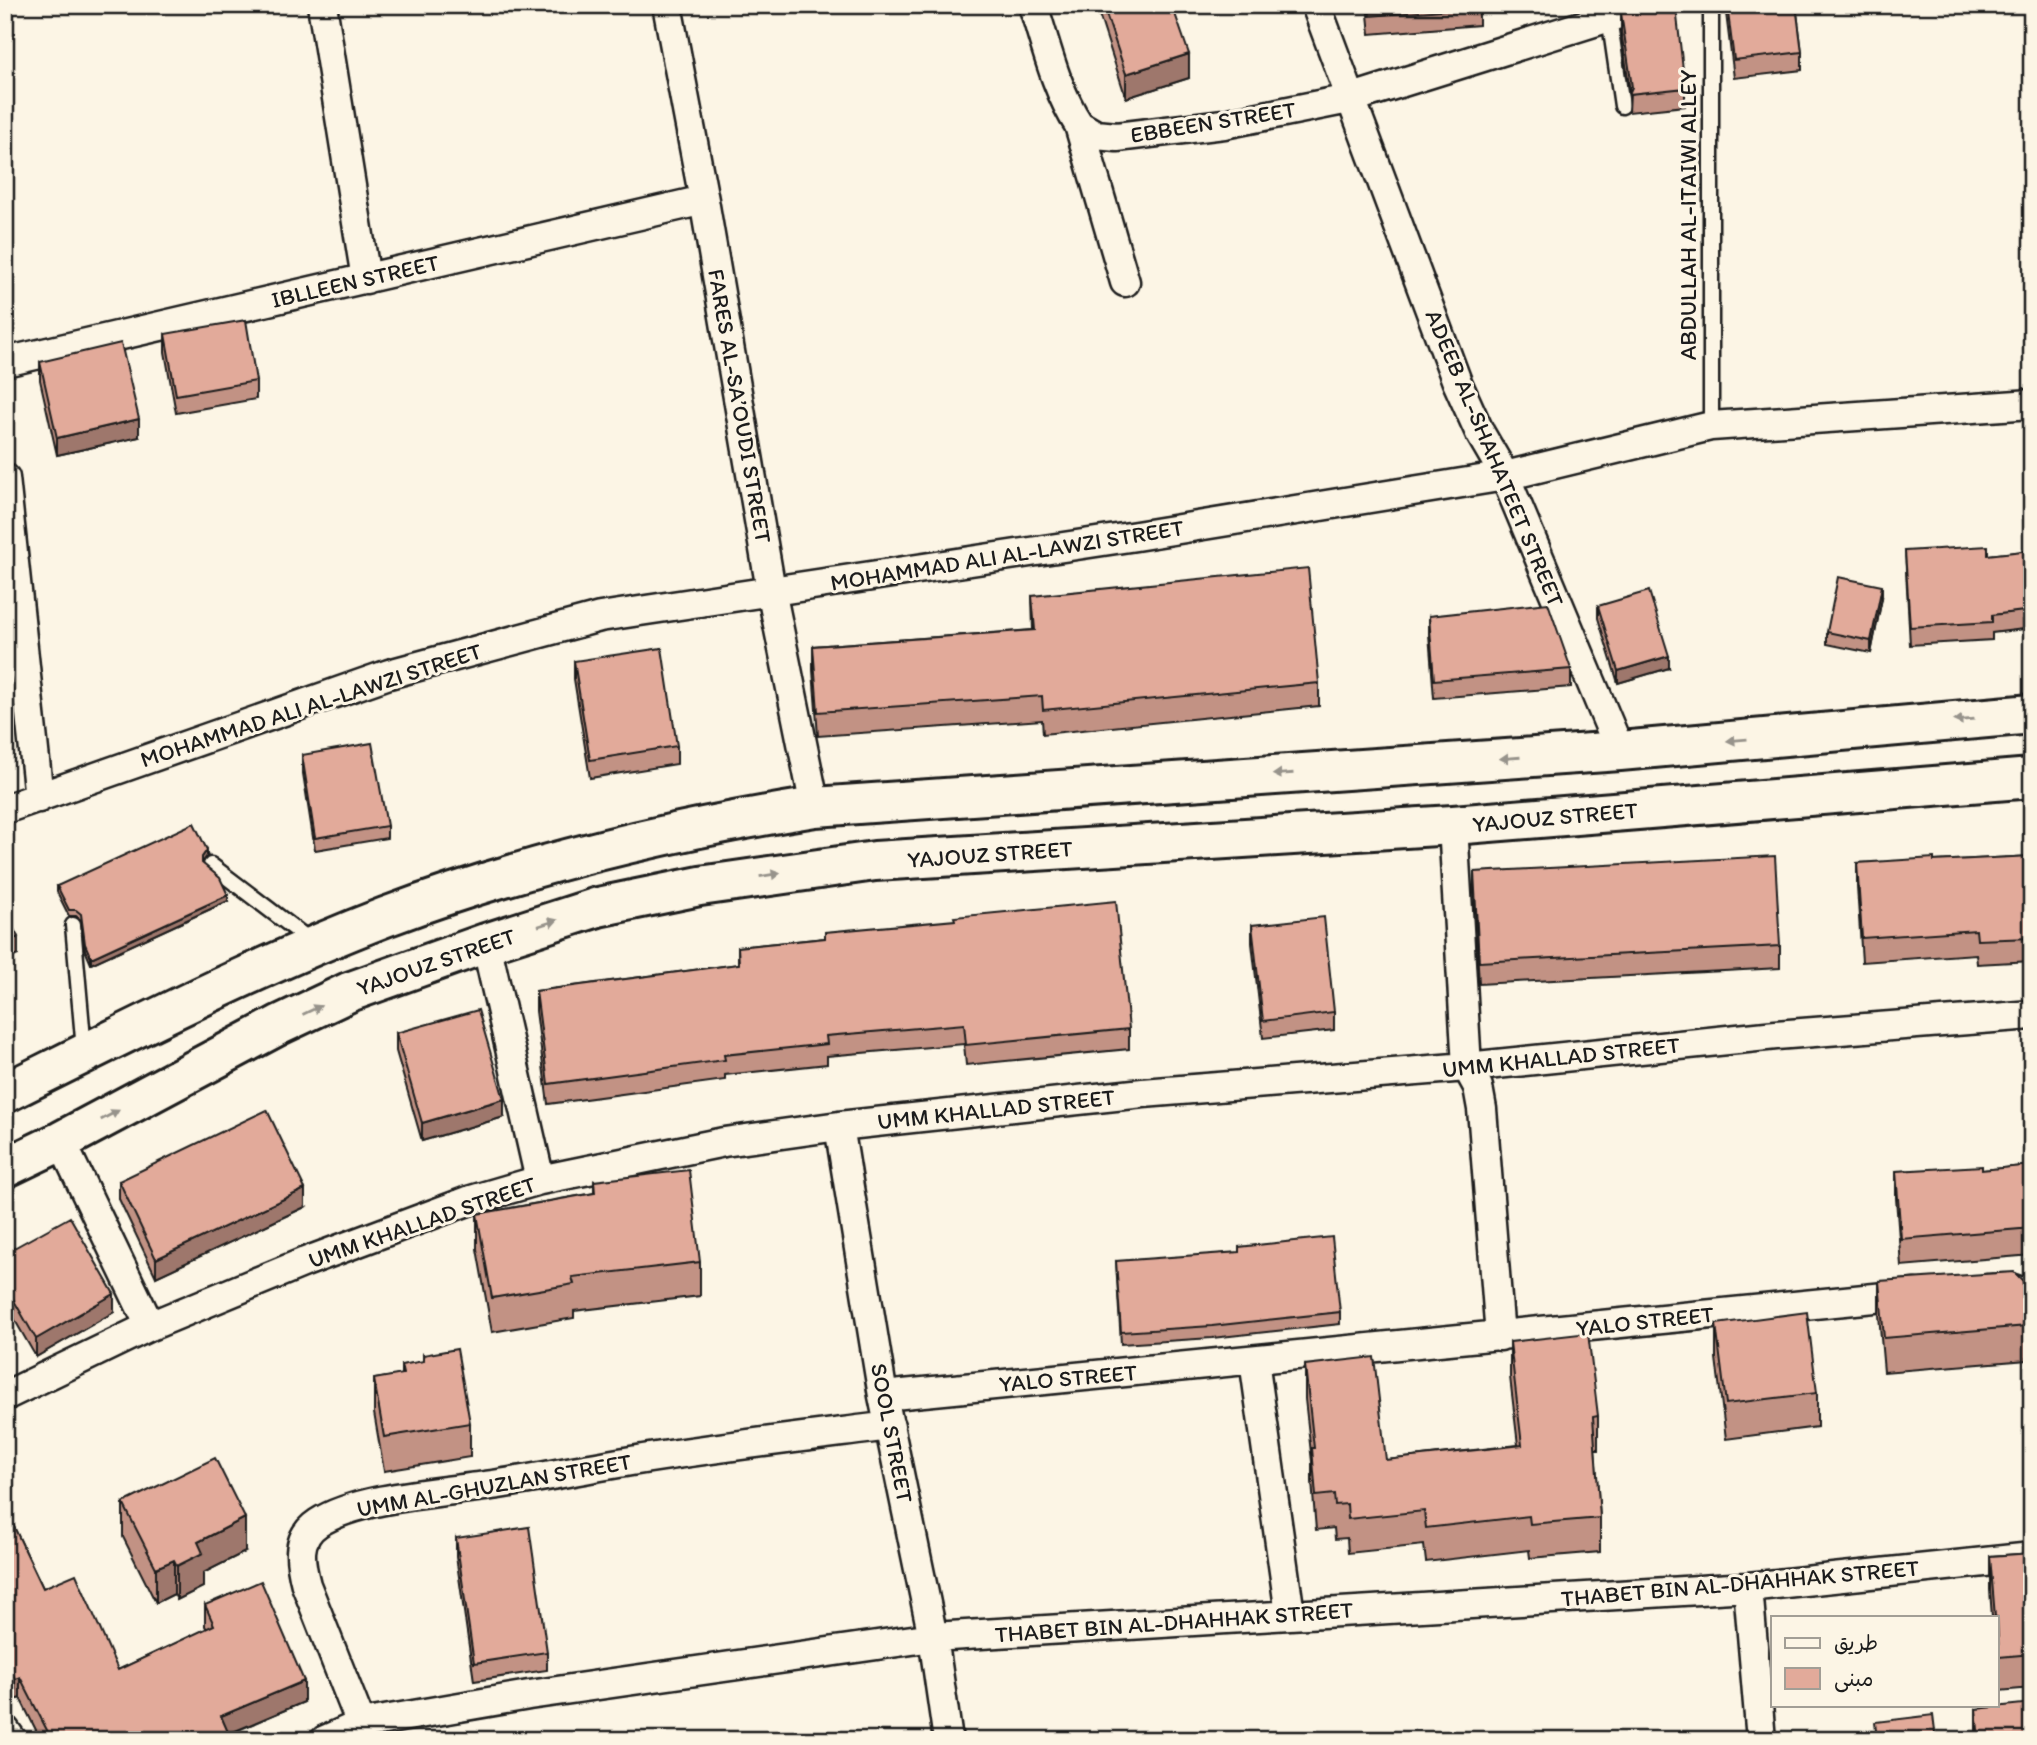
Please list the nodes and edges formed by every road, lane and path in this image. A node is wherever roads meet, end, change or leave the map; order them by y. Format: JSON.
{"nodes":[{"id":1,"x":322,"y":5,"type":"edge"},
{"id":2,"x":667,"y":5,"type":"edge"},
{"id":3,"x":1034,"y":5,"type":"edge"},
{"id":4,"x":1316,"y":5,"type":"edge"},
{"id":5,"x":1648,"y":5,"type":"edge"},
{"id":6,"x":1711,"y":5,"type":"edge"},
{"id":7,"x":1609,"y":17,"type":"junction"},
{"id":8,"x":1349,"y":99,"type":"junction"},
{"id":9,"x":1622,"y":106,"type":"dead end"},
{"id":10,"x":1079,"y":125,"type":"junction"},
{"id":11,"x":705,"y":200,"type":"junction"},
{"id":12,"x":366,"y":279,"type":"junction"},
{"id":13,"x":1125,"y":282,"type":"dead end"},
{"id":14,"x":5,"y":362,"type":"edge"},
{"id":15,"x":2032,"y":404,"type":"edge"},
{"id":16,"x":1711,"y":426,"type":"junction"},
{"id":17,"x":1505,"y":476,"type":"junction"},
{"id":18,"x":5,"y":478,"type":"edge"},
{"id":19,"x":771,"y":590,"type":"junction"},
{"id":20,"x":2032,"y":714,"type":"edge"},
{"id":21,"x":1620,"y":751,"type":"junction"},
{"id":22,"x":2032,"y":779,"type":"edge"},
{"id":23,"x":38,"y":798,"type":"junction"},
{"id":24,"x":816,"y":807,"type":"junction"},
{"id":25,"x":5,"y":809,"type":"edge"},
{"id":26,"x":1453,"y":825,"type":"junction"},
{"id":27,"x":211,"y":865,"type":"dead end"},
{"id":28,"x":73,"y":925,"type":"dead end"},
{"id":29,"x":486,"y":943,"type":"junction"},
{"id":30,"x":316,"y":945,"type":"junction"},
{"id":31,"x":2032,"y":1015,"type":"edge"},
{"id":32,"x":85,"y":1053,"type":"junction"},
{"id":33,"x":1467,"y":1067,"type":"junction"},
{"id":34,"x":5,"y":1093,"type":"edge"},
{"id":35,"x":839,"y":1126,"type":"junction"},
{"id":36,"x":61,"y":1141,"type":"junction"},
{"id":37,"x":5,"y":1168,"type":"edge"},
{"id":38,"x":540,"y":1180,"type":"junction"},
{"id":39,"x":2032,"y":1302,"type":"edge"},
{"id":40,"x":150,"y":1326,"type":"junction"},
{"id":41,"x":1500,"y":1336,"type":"junction"},
{"id":42,"x":1254,"y":1360,"type":"junction"},
{"id":43,"x":5,"y":1396,"type":"edge"},
{"id":44,"x":883,"y":1396,"type":"junction"},
{"id":45,"x":890,"y":1426,"type":"junction"},
{"id":46,"x":2032,"y":1557,"type":"edge"},
{"id":47,"x":1748,"y":1587,"type":"junction"},
{"id":48,"x":1290,"y":1614,"type":"junction"},
{"id":49,"x":933,"y":1637,"type":"junction"},
{"id":50,"x":361,"y":1724,"type":"junction"},
{"id":51,"x":5,"y":1730,"type":"edge"},
{"id":52,"x":12,"y":1740,"type":"edge"},
{"id":53,"x":325,"y":1740,"type":"edge"},
{"id":54,"x":948,"y":1740,"type":"edge"},
{"id":55,"x":1761,"y":1740,"type":"edge"}],
"edges":[{"from":1,"to":12,"type":"street"},
{"from":2,"to":11,"type":"street","name":"FARES AL-SA’OUDI STREET"},
{"from":3,"to":10,"type":"street"},
{"from":4,"to":8,"type":"street","name":"ADEEB AL-SHAHATEET STREET"},
{"from":5,"to":7,"type":"street","name":"EBBEEN STREET"},
{"from":6,"to":16,"type":"lane","name":"ABDULLAH AL-ITAIWI ALLEY"},
{"from":7,"to":8,"type":"street","name":"EBBEEN STREET"},
{"from":7,"to":9,"type":"lane"},
{"from":8,"to":10,"type":"street","name":"EBBEEN STREET"},
{"from":8,"to":17,"type":"street","name":"ADEEB AL-SHAHATEET STREET"},
{"from":10,"to":13,"type":"street"},
{"from":11,"to":12,"type":"street","name":"IBLLEEN STREET"},
{"from":11,"to":19,"type":"street","name":"FARES AL-SA’OUDI STREET"},
{"from":12,"to":14,"type":"street","name":"IBLLEEN STREET"},
{"from":15,"to":16,"type":"street","name":"MOHAMMAD ALI AL-LAWZI STREET"},
{"from":16,"to":17,"type":"street","name":"MOHAMMAD ALI AL-LAWZI STREET"},
{"from":17,"to":19,"type":"street","name":"MOHAMMAD ALI AL-LAWZI STREET"},
{"from":17,"to":21,"type":"street","name":"ADEEB AL-SHAHATEET STREET"},
{"from":18,"to":23,"type":"street"},
{"from":19,"to":23,"type":"street","name":"MOHAMMAD ALI AL-LAWZI STREET"},
{"from":19,"to":24,"type":"street","name":"FARES AL-SA’OUDI STREET"},
{"from":20,"to":21,"type":"main road","one_way":true},
{"from":21,"to":24,"type":"main road","one_way":true},
{"from":22,"to":26,"type":"main road","name":"YAJOUZ STREET"},
{"from":23,"to":25,"type":"street","name":"MOHAMMAD ALI AL-LAWZI STREET"},
{"from":24,"to":30,"type":"main road"},
{"from":29,"to":26,"type":"main road","name":"YAJOUZ STREET","one_way":true},
{"from":26,"to":33,"type":"street"},
{"from":27,"to":30,"type":"lane"},
{"from":28,"to":32,"type":"lane"},
{"from":36,"to":29,"type":"main road","name":"YAJOUZ STREET","one_way":true},
{"from":29,"to":38,"type":"street"},
{"from":30,"to":32,"type":"main road"},
{"from":31,"to":33,"type":"street","name":"UMM KHALLAD STREET"},
{"from":32,"to":34,"type":"main road"},
{"from":33,"to":35,"type":"street","name":"UMM KHALLAD STREET"},
{"from":33,"to":41,"type":"street"},
{"from":35,"to":38,"type":"street","name":"UMM KHALLAD STREET"},
{"from":35,"to":44,"type":"street","name":"SOOL STREET"},
{"from":36,"to":37,"type":"main road","name":"YAJOUZ STREET"},
{"from":36,"to":40,"type":"street"},
{"from":38,"to":40,"type":"street","name":"UMM KHALLAD STREET"},
{"from":39,"to":41,"type":"street","name":"YALO STREET"},
{"from":40,"to":43,"type":"street","name":"UMM KHALLAD STREET"},
{"from":41,"to":42,"type":"street","name":"YALO STREET"},
{"from":42,"to":44,"type":"street","name":"YALO STREET"},
{"from":42,"to":48,"type":"street"},
{"from":44,"to":45,"type":"street","name":"SOOL STREET"},
{"from":45,"to":49,"type":"street","name":"SOOL STREET"},
{"from":45,"to":50,"type":"street","name":"UMM AL-GHUZLAN STREET"},
{"from":46,"to":47,"type":"street","name":"THABET BIN AL-DHAHHAK STREET"},
{"from":47,"to":48,"type":"street","name":"THABET BIN AL-DHAHHAK STREET"},
{"from":47,"to":55,"type":"street"},
{"from":48,"to":49,"type":"street","name":"THABET BIN AL-DHAHHAK STREET"},
{"from":49,"to":50,"type":"street","name":"THABET BIN AL-DHAHHAK STREET"},
{"from":49,"to":54,"type":"street","name":"SOOL STREET"},
{"from":50,"to":53,"type":"street","name":"THABET BIN AL-DHAHHAK STREET"},
{"from":51,"to":52,"type":"street"}]}
